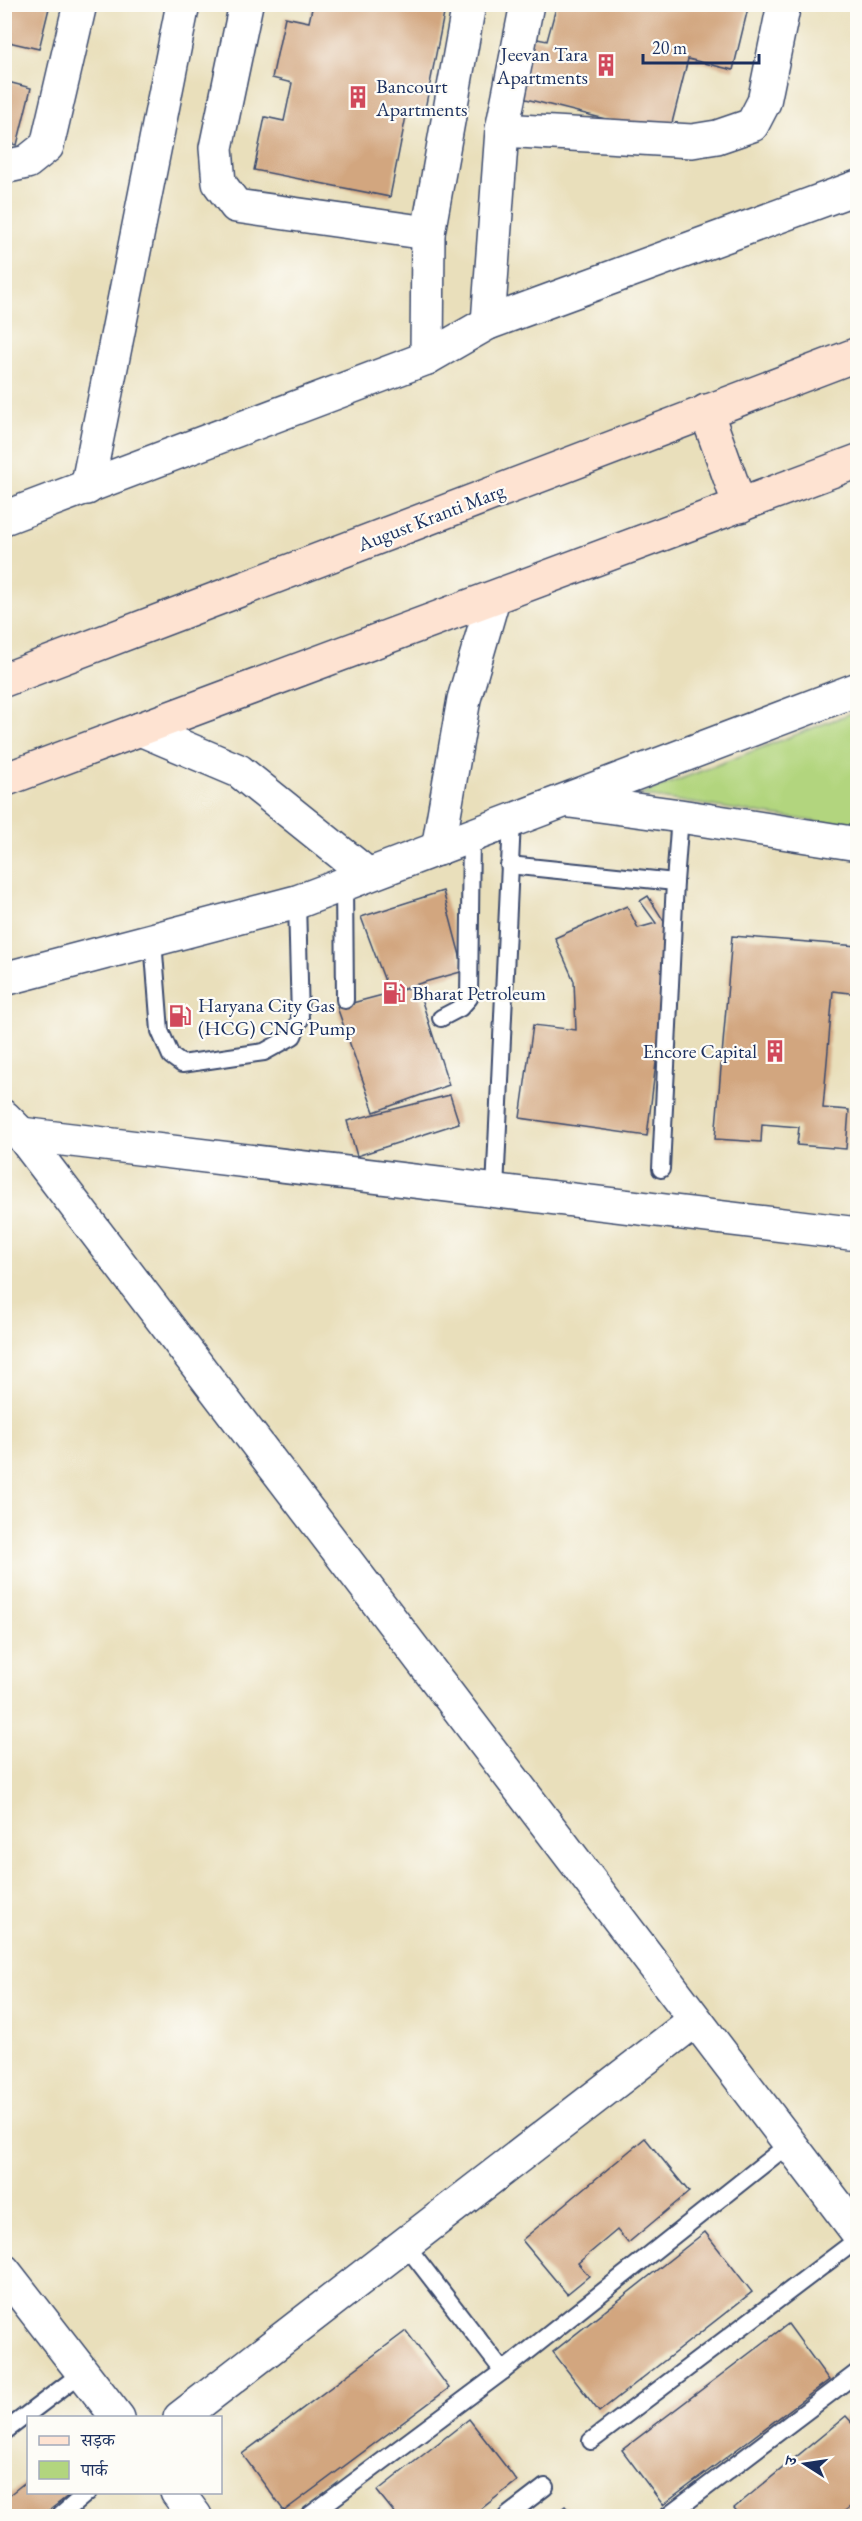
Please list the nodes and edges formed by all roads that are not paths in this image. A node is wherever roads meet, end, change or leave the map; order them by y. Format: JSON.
{"nodes":[{"id":1,"x":80,"y":4,"type":"edge"},
{"id":2,"x":183,"y":4,"type":"edge"},
{"id":3,"x":246,"y":4,"type":"edge"},
{"id":4,"x":469,"y":4,"type":"edge"},
{"id":5,"x":527,"y":4,"type":"edge"},
{"id":6,"x":784,"y":4,"type":"edge"},
{"id":7,"x":502,"y":130,"type":"junction"},
{"id":8,"x":4,"y":167,"type":"edge"},
{"id":9,"x":858,"y":188,"type":"edge"},
{"id":10,"x":428,"y":233,"type":"junction"},
{"id":11,"x":488,"y":323,"type":"junction"},
{"id":12,"x":858,"y":354,"type":"edge"},
{"id":13,"x":427,"y":358,"type":"junction"},
{"id":14,"x":706,"y":411,"type":"junction"},
{"id":15,"x":858,"y":461,"type":"edge"},
{"id":16,"x":87,"y":488,"type":"junction"},
{"id":17,"x":740,"y":506,"type":"junction"},
{"id":18,"x":4,"y":518,"type":"edge"},
{"id":19,"x":493,"y":599,"type":"junction"},
{"id":20,"x":4,"y":680,"type":"edge"},
{"id":21,"x":858,"y":689,"type":"edge"},
{"id":22,"x":140,"y":729,"type":"junction"},
{"id":23,"x":4,"y":780,"type":"edge"},
{"id":24,"x":566,"y":801,"type":"junction"},
{"id":25,"x":680,"y":816,"type":"junction"},
{"id":26,"x":512,"y":821,"type":"junction"},
{"id":27,"x":471,"y":836,"type":"junction"},
{"id":28,"x":858,"y":844,"type":"edge"},
{"id":29,"x":438,"y":849,"type":"junction"},
{"id":30,"x":509,"y":865,"type":"junction"},
{"id":31,"x":356,"y":879,"type":"junction"},
{"id":32,"x":675,"y":882,"type":"junction"},
{"id":33,"x":297,"y":902,"type":"junction"},
{"id":34,"x":153,"y":940,"type":"junction"},
{"id":35,"x":4,"y":979,"type":"edge"},
{"id":36,"x":345,"y":999,"type":"dead end"},
{"id":37,"x":441,"y":1018,"type":"dead end"},
{"id":38,"x":13,"y":1126,"type":"edge"},
{"id":39,"x":661,"y":1169,"type":"dead end"},
{"id":40,"x":495,"y":1190,"type":"junction"},
{"id":41,"x":858,"y":1234,"type":"edge"},
{"id":42,"x":694,"y":2021,"type":"junction"},
{"id":43,"x":789,"y":2144,"type":"junction"},
{"id":44,"x":858,"y":2233,"type":"edge"},
{"id":45,"x":858,"y":2239,"type":"edge"},
{"id":46,"x":405,"y":2244,"type":"junction"},
{"id":47,"x":4,"y":2271,"type":"edge"},
{"id":48,"x":503,"y":2371,"type":"junction"},
{"id":49,"x":83,"y":2372,"type":"junction"},
{"id":50,"x":858,"y":2372,"type":"edge"},
{"id":51,"x":116,"y":2416,"type":"edge"},
{"id":52,"x":183,"y":2416,"type":"edge"},
{"id":53,"x":4,"y":2432,"type":"edge"},
{"id":54,"x":591,"y":2441,"type":"dead end"},
{"id":55,"x":545,"y":2487,"type":"dead end"},
{"id":56,"x":87,"y":2494,"type":"edge"},
{"id":57,"x":178,"y":2494,"type":"edge"},
{"id":58,"x":60,"y":2517,"type":"edge"},
{"id":59,"x":195,"y":2517,"type":"edge"},
{"id":60,"x":309,"y":2517,"type":"edge"},
{"id":61,"x":507,"y":2517,"type":"edge"},
{"id":62,"x":668,"y":2517,"type":"edge"}],
"edges":[{"from":1,"to":8,"type":"street"},
{"from":2,"to":16,"type":"street"},
{"from":3,"to":10,"type":"street"},
{"from":4,"to":10,"type":"street"},
{"from":5,"to":7,"type":"street"},
{"from":6,"to":7,"type":"street"},
{"from":7,"to":11,"type":"street"},
{"from":9,"to":11,"type":"street"},
{"from":10,"to":13,"type":"street"},
{"from":11,"to":13,"type":"street"},
{"from":12,"to":14,"type":"main road","name":"August Kranti Marg"},
{"from":13,"to":16,"type":"street"},
{"from":14,"to":17,"type":"main road"},
{"from":14,"to":20,"type":"main road","name":"August Kranti Marg"},
{"from":15,"to":17,"type":"main road"},
{"from":16,"to":18,"type":"street"},
{"from":17,"to":19,"type":"main road"},
{"from":19,"to":22,"type":"main road"},
{"from":19,"to":29,"type":"street"},
{"from":21,"to":24,"type":"street"},
{"from":22,"to":23,"type":"main road"},
{"from":22,"to":31,"type":"street"},
{"from":24,"to":25,"type":"street"},
{"from":24,"to":26,"type":"street"},
{"from":25,"to":28,"type":"street"},
{"from":25,"to":32,"type":"lane"},
{"from":26,"to":27,"type":"street"},
{"from":26,"to":30,"type":"lane"},
{"from":27,"to":29,"type":"street"},
{"from":27,"to":37,"type":"lane"},
{"from":29,"to":31,"type":"street"},
{"from":30,"to":32,"type":"lane"},
{"from":30,"to":40,"type":"lane"},
{"from":31,"to":33,"type":"street"},
{"from":31,"to":36,"type":"lane"},
{"from":32,"to":39,"type":"lane"},
{"from":33,"to":34,"type":"street"},
{"from":33,"to":34,"type":"lane"},
{"from":34,"to":35,"type":"street"},
{"from":38,"to":40,"type":"street"},
{"from":38,"to":42,"type":"street"},
{"from":40,"to":41,"type":"street"},
{"from":42,"to":43,"type":"street"},
{"from":42,"to":46,"type":"street"},
{"from":43,"to":44,"type":"street"},
{"from":43,"to":48,"type":"lane"},
{"from":45,"to":54,"type":"lane"},
{"from":46,"to":48,"type":"lane"},
{"from":46,"to":52,"type":"street"},
{"from":47,"to":49,"type":"street"},
{"from":48,"to":60,"type":"lane"},
{"from":49,"to":51,"type":"street"},
{"from":49,"to":53,"type":"lane"},
{"from":50,"to":62,"type":"lane"},
{"from":55,"to":61,"type":"lane"},
{"from":56,"to":58,"type":"lane"},
{"from":57,"to":59,"type":"street"}]}
